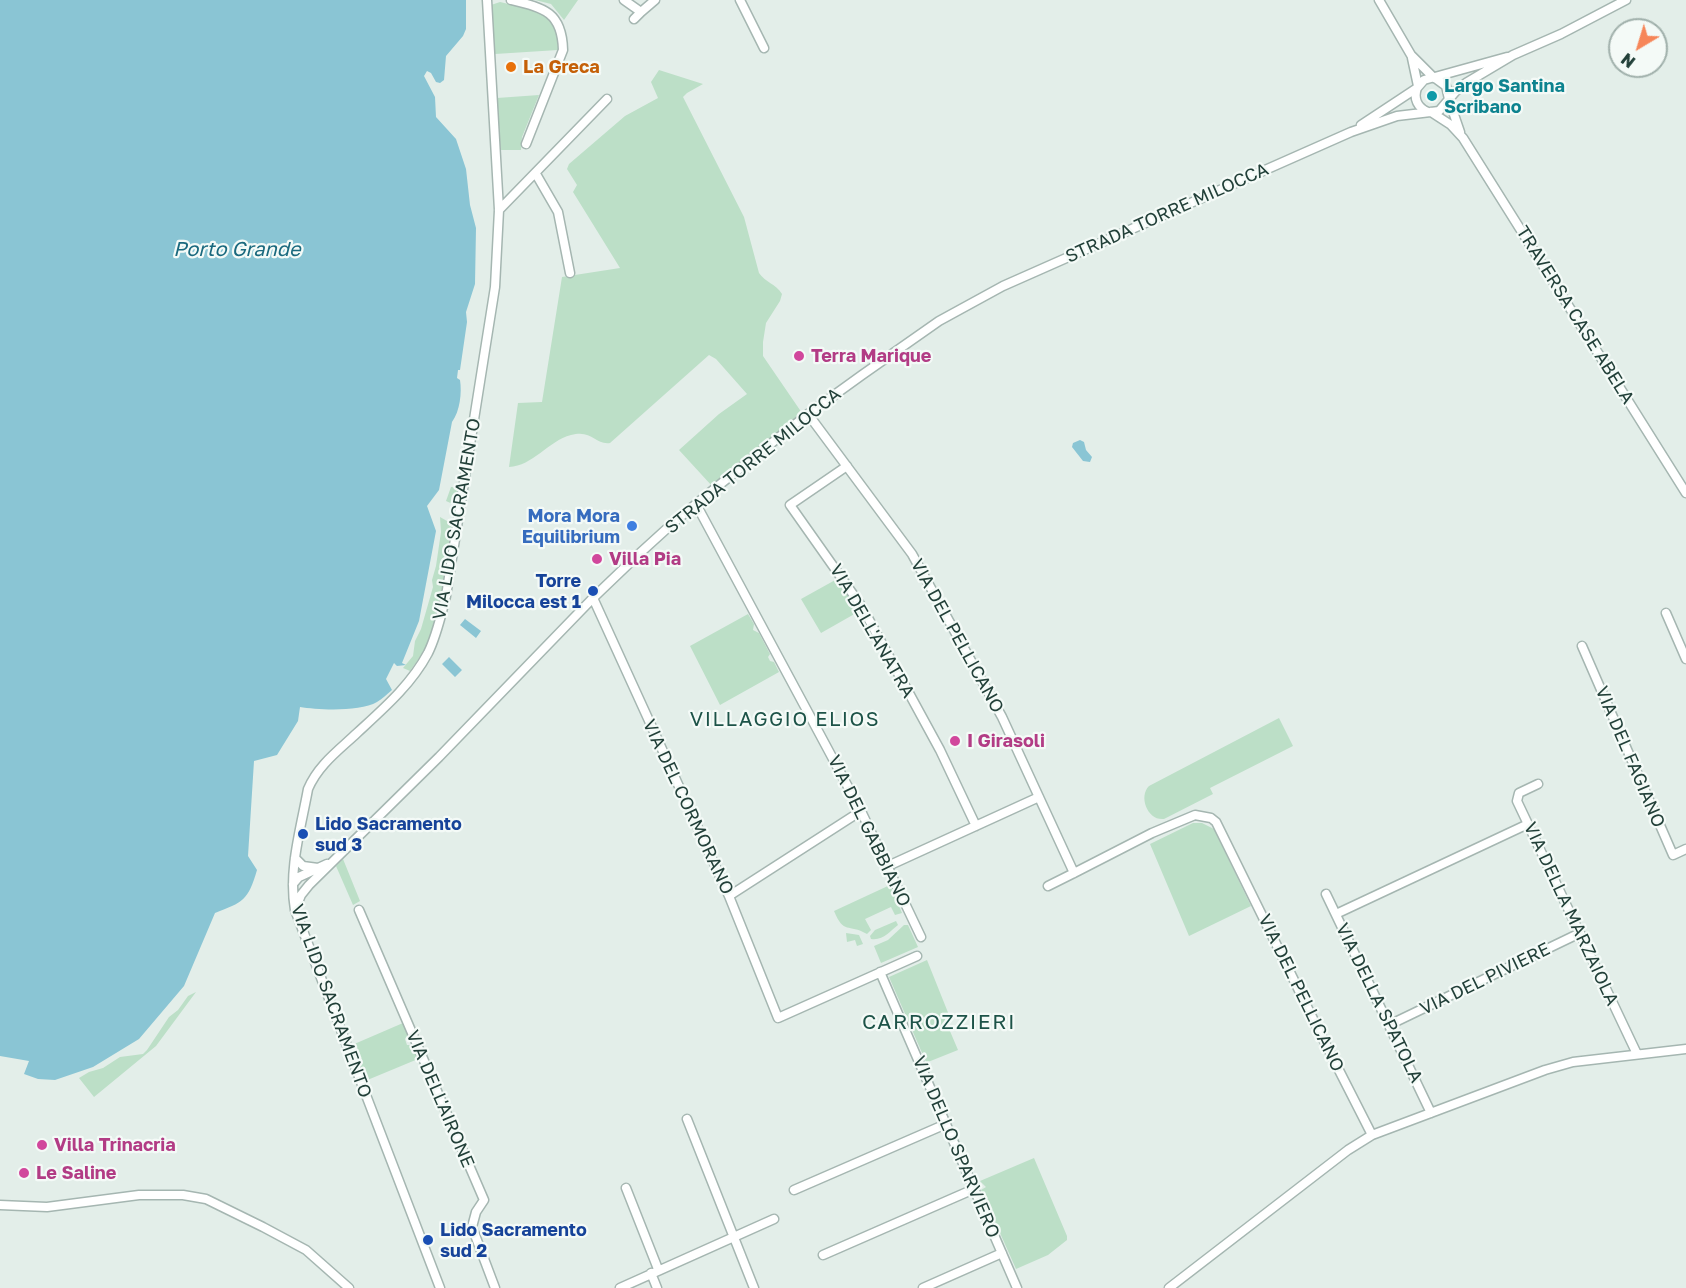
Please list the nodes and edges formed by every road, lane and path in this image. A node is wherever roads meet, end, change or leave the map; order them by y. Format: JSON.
{"nodes":[{"id":1,"x":487,"y":0,"type":"edge"},
{"id":2,"x":511,"y":0,"type":"edge"},
{"id":3,"x":624,"y":0,"type":"edge"},
{"id":4,"x":655,"y":0,"type":"edge"},
{"id":5,"x":740,"y":0,"type":"edge"},
{"id":6,"x":1379,"y":0,"type":"edge"},
{"id":7,"x":1626,"y":0,"type":"edge"},
{"id":8,"x":641,"y":12,"type":"junction"},
{"id":9,"x":634,"y":19,"type":"dead end"},
{"id":10,"x":764,"y":48,"type":"dead end"},
{"id":11,"x":1411,"y":55,"type":"junction"},
{"id":12,"x":1513,"y":55,"type":"junction"},
{"id":13,"x":1434,"y":78,"type":"junction"},
{"id":14,"x":1417,"y":87,"type":"junction"},
{"id":15,"x":607,"y":99,"type":"dead end"},
{"id":16,"x":1449,"y":99,"type":"junction"},
{"id":17,"x":1430,"y":112,"type":"junction"},
{"id":18,"x":1351,"y":132,"type":"junction"},
{"id":19,"x":1463,"y":138,"type":"junction"},
{"id":20,"x":526,"y":144,"type":"dead end"},
{"id":21,"x":536,"y":174,"type":"junction"},
{"id":22,"x":499,"y":210,"type":"junction"},
{"id":23,"x":570,"y":273,"type":"dead end"},
{"id":24,"x":808,"y":414,"type":"junction"},
{"id":25,"x":847,"y":466,"type":"junction"},
{"id":26,"x":1686,"y":493,"type":"edge"},
{"id":27,"x":696,"y":504,"type":"junction"},
{"id":28,"x":593,"y":598,"type":"junction"},
{"id":29,"x":1666,"y":613,"type":"dead end"},
{"id":30,"x":1582,"y":646,"type":"dead end"},
{"id":31,"x":1686,"y":659,"type":"edge"},
{"id":32,"x":1538,"y":784,"type":"dead end"},
{"id":33,"x":1039,"y":797,"type":"junction"},
{"id":34,"x":861,"y":811,"type":"junction"},
{"id":35,"x":1528,"y":824,"type":"junction"},
{"id":36,"x":976,"y":826,"type":"junction"},
{"id":37,"x":1686,"y":849,"type":"edge"},
{"id":38,"x":295,"y":858,"type":"junction"},
{"id":39,"x":335,"y":860,"type":"junction"},
{"id":40,"x":888,"y":866,"type":"junction"},
{"id":41,"x":319,"y":867,"type":"junction"},
{"id":42,"x":1074,"y":873,"type":"junction"},
{"id":43,"x":293,"y":884,"type":"junction"},
{"id":44,"x":309,"y":885,"type":"junction"},
{"id":45,"x":1048,"y":886,"type":"dead end"},
{"id":46,"x":1326,"y":894,"type":"dead end"},
{"id":47,"x":729,"y":896,"type":"junction"},
{"id":48,"x":295,"y":910,"type":"junction"},
{"id":49,"x":359,"y":910,"type":"dead end"},
{"id":50,"x":1336,"y":914,"type":"junction"},
{"id":51,"x":1580,"y":933,"type":"junction"},
{"id":52,"x":921,"y":937,"type":"dead end"},
{"id":53,"x":917,"y":956,"type":"dead end"},
{"id":54,"x":880,"y":972,"type":"junction"},
{"id":55,"x":1389,"y":1024,"type":"junction"},
{"id":56,"x":1686,"y":1049,"type":"edge"},
{"id":57,"x":1637,"y":1054,"type":"junction"},
{"id":58,"x":1431,"y":1113,"type":"junction"},
{"id":59,"x":687,"y":1119,"type":"dead end"},
{"id":60,"x":946,"y":1124,"type":"junction"},
{"id":61,"x":1372,"y":1136,"type":"junction"},
{"id":62,"x":626,"y":1188,"type":"dead end"},
{"id":63,"x":974,"y":1189,"type":"junction"},
{"id":64,"x":794,"y":1190,"type":"dead end"},
{"id":65,"x":0,"y":1205,"type":"edge"},
{"id":66,"x":774,"y":1219,"type":"dead end"},
{"id":67,"x":734,"y":1236,"type":"junction"},
{"id":68,"x":1002,"y":1253,"type":"junction"},
{"id":69,"x":823,"y":1254,"type":"dead end"},
{"id":70,"x":655,"y":1271,"type":"junction"},
{"id":71,"x":348,"y":1288,"type":"edge"},
{"id":72,"x":440,"y":1288,"type":"edge"},
{"id":73,"x":495,"y":1288,"type":"edge"},
{"id":74,"x":620,"y":1288,"type":"edge"},
{"id":75,"x":657,"y":1288,"type":"edge"},
{"id":76,"x":754,"y":1288,"type":"edge"},
{"id":77,"x":922,"y":1288,"type":"edge"},
{"id":78,"x":1017,"y":1288,"type":"edge"},
{"id":79,"x":1169,"y":1288,"type":"edge"}],
"edges":[{"from":1,"to":22,"type":"street","name":"VIA LIDO SACRAMENTO"},
{"from":2,"to":20,"type":"street"},
{"from":3,"to":8,"type":"street"},
{"from":4,"to":8,"type":"street"},
{"from":5,"to":10,"type":"street"},
{"from":6,"to":11,"type":"street"},
{"from":7,"to":12,"type":"street"},
{"from":8,"to":9,"type":"street"},
{"from":11,"to":13,"type":"street"},
{"from":11,"to":14,"type":"street"},
{"from":12,"to":13,"type":"street"},
{"from":12,"to":16,"type":"street"},
{"from":13,"to":14,"type":"street"},
{"from":13,"to":16,"type":"street"},
{"from":14,"to":17,"type":"street"},
{"from":14,"to":18,"type":"street"},
{"from":15,"to":21,"type":"street"},
{"from":16,"to":17,"type":"street"},
{"from":16,"to":19,"type":"street"},
{"from":17,"to":18,"type":"street"},
{"from":17,"to":19,"type":"street"},
{"from":18,"to":24,"type":"street","name":"STRADA TORRE MILOCCA"},
{"from":19,"to":26,"type":"street","name":"TRAVERSA CASE ABELA"},
{"from":21,"to":22,"type":"street"},
{"from":21,"to":23,"type":"street"},
{"from":22,"to":38,"type":"street","name":"VIA LIDO SACRAMENTO"},
{"from":24,"to":25,"type":"street","name":"VIA DEL PELLICANO"},
{"from":24,"to":27,"type":"street","name":"STRADA TORRE MILOCCA"},
{"from":25,"to":33,"type":"street","name":"VIA DEL PELLICANO"},
{"from":25,"to":36,"type":"street","name":"VIA DELL'ANATRA"},
{"from":27,"to":28,"type":"street","name":"STRADA TORRE MILOCCA"},
{"from":27,"to":34,"type":"street","name":"VIA DEL GABBIANO"},
{"from":28,"to":39,"type":"street","name":"STRADA TORRE MILOCCA"},
{"from":28,"to":47,"type":"street","name":"VIA DEL CORMORANO"},
{"from":29,"to":31,"type":"street"},
{"from":30,"to":37,"type":"street","name":"VIA DEL FAGIANO"},
{"from":32,"to":35,"type":"street","name":"VIA DELLA MARZAIOLA"},
{"from":33,"to":36,"type":"street"},
{"from":33,"to":42,"type":"street","name":"VIA DEL PELLICANO"},
{"from":34,"to":40,"type":"street","name":"VIA DEL GABBIANO"},
{"from":34,"to":47,"type":"street"},
{"from":35,"to":50,"type":"street"},
{"from":35,"to":51,"type":"street","name":"VIA DELLA MARZAIOLA"},
{"from":36,"to":40,"type":"street"},
{"from":38,"to":41,"type":"street"},
{"from":38,"to":43,"type":"street","name":"VIA LIDO SACRAMENTO"},
{"from":39,"to":41,"type":"street"},
{"from":39,"to":44,"type":"street","name":"STRADA TORRE MILOCCA"},
{"from":40,"to":52,"type":"street","name":"VIA DEL GABBIANO"},
{"from":41,"to":43,"type":"street"},
{"from":42,"to":45,"type":"street"},
{"from":42,"to":61,"type":"street","name":"VIA DEL PELLICANO"},
{"from":43,"to":44,"type":"street"},
{"from":43,"to":48,"type":"street","name":"VIA LIDO SACRAMENTO"},
{"from":44,"to":48,"type":"street","name":"STRADA TORRE MILOCCA"},
{"from":46,"to":50,"type":"street","name":"VIA DELLA SPATOLA"},
{"from":47,"to":54,"type":"street","name":"VIA DEL CORMORANO"},
{"from":48,"to":72,"type":"street","name":"VIA LIDO SACRAMENTO"},
{"from":49,"to":73,"type":"street","name":"VIA DELL'AIRONE"},
{"from":50,"to":55,"type":"street","name":"VIA DELLA SPATOLA"},
{"from":51,"to":55,"type":"street","name":"VIA DEL PIVIERE"},
{"from":51,"to":57,"type":"street","name":"VIA DELLA MARZAIOLA"},
{"from":53,"to":54,"type":"street"},
{"from":54,"to":60,"type":"street","name":"VIA DELLO SPARVIERO"},
{"from":55,"to":58,"type":"street","name":"VIA DELLA SPATOLA"},
{"from":56,"to":57,"type":"street"},
{"from":57,"to":58,"type":"street"},
{"from":58,"to":61,"type":"street"},
{"from":59,"to":67,"type":"street"},
{"from":60,"to":63,"type":"street","name":"VIA DELLO SPARVIERO"},
{"from":60,"to":64,"type":"street"},
{"from":61,"to":79,"type":"street"},
{"from":62,"to":70,"type":"street"},
{"from":63,"to":68,"type":"street","name":"VIA DELLO SPARVIERO"},
{"from":63,"to":69,"type":"street"},
{"from":65,"to":71,"type":"street"},
{"from":66,"to":67,"type":"street"},
{"from":67,"to":70,"type":"street"},
{"from":67,"to":76,"type":"street"},
{"from":68,"to":77,"type":"street"},
{"from":68,"to":78,"type":"street","name":"VIA DELLO SPARVIERO"},
{"from":70,"to":74,"type":"street"},
{"from":70,"to":75,"type":"street"}]}
